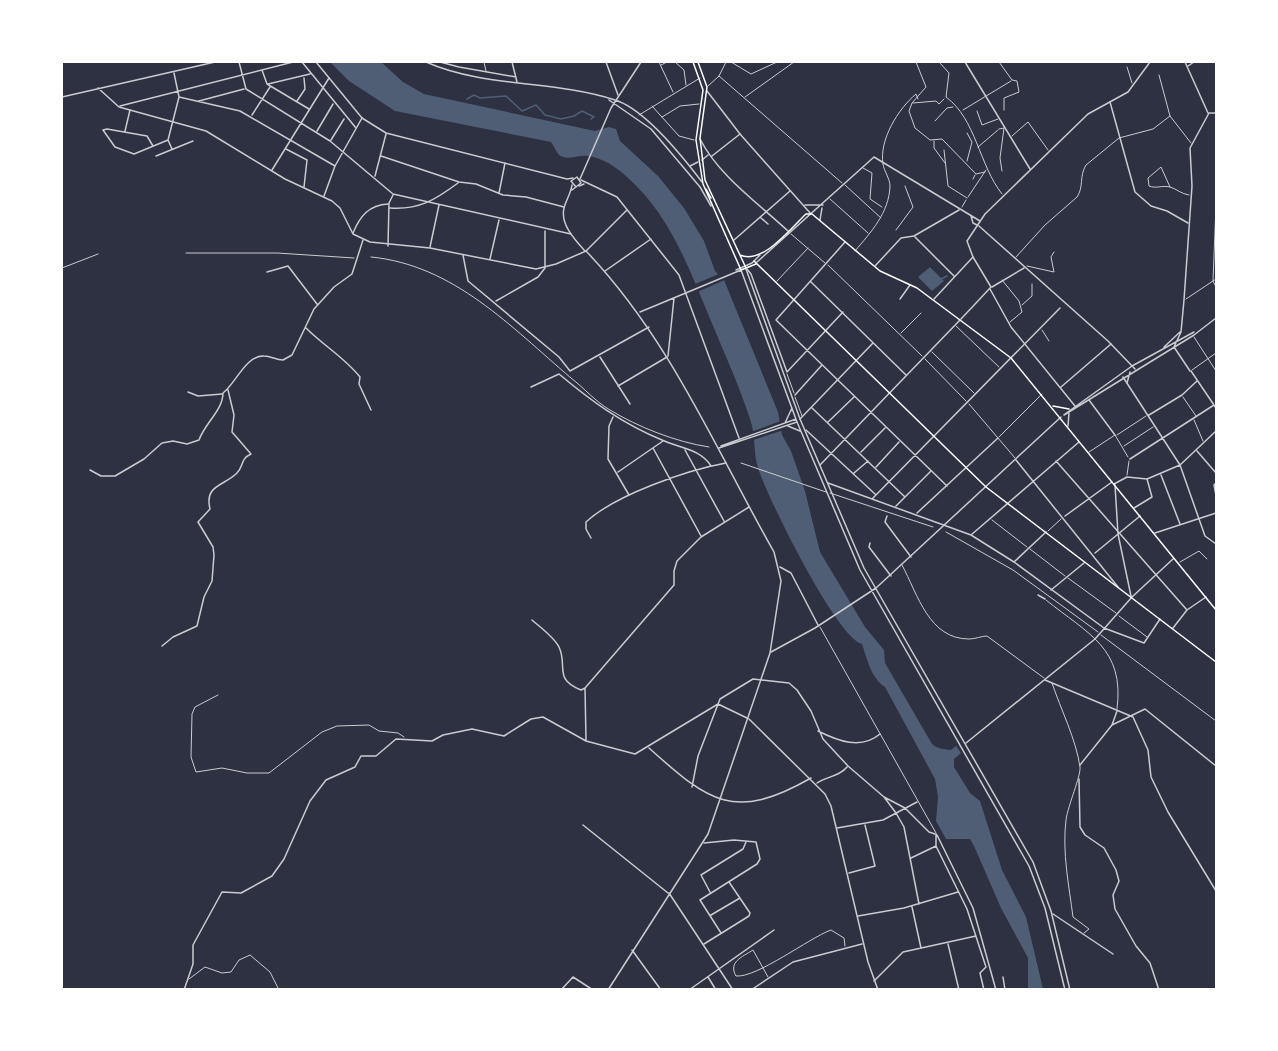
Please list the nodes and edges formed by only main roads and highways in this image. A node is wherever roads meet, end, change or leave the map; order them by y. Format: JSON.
{"nodes":[{"id":1,"x":693,"y":62,"type":"edge"},
{"id":2,"x":698,"y":62,"type":"edge"},
{"id":3,"x":700,"y":160,"type":"junction"},
{"id":4,"x":703,"y":184,"type":"junction"},
{"id":5,"x":714,"y":204,"type":"junction"},
{"id":6,"x":740,"y":255,"type":"junction"},
{"id":7,"x":741,"y":269,"type":"road end"},
{"id":8,"x":1052,"y":406,"type":"junction"},
{"id":9,"x":1069,"y":411,"type":"road end"},
{"id":10,"x":1064,"y":415,"type":"road end"},
{"id":11,"x":1061,"y":417,"type":"junction"},
{"id":12,"x":1216,"y":610,"type":"edge"},
{"id":13,"x":1216,"y":662,"type":"edge"}],
"edges":[{"from":1,"to":3,"type":"main road"},
{"from":2,"to":3,"type":"main road"},
{"from":3,"to":4,"type":"main road"},
{"from":3,"to":5,"type":"main road"},
{"from":4,"to":5,"type":"main road"},
{"from":4,"to":7,"type":"main road"},
{"from":5,"to":6,"type":"main road"},
{"from":6,"to":8,"type":"main road"},
{"from":6,"to":13,"type":"main road"},
{"from":8,"to":9,"type":"main road"},
{"from":8,"to":11,"type":"main road"},
{"from":10,"to":11,"type":"main road"},
{"from":11,"to":12,"type":"main road"}]}
